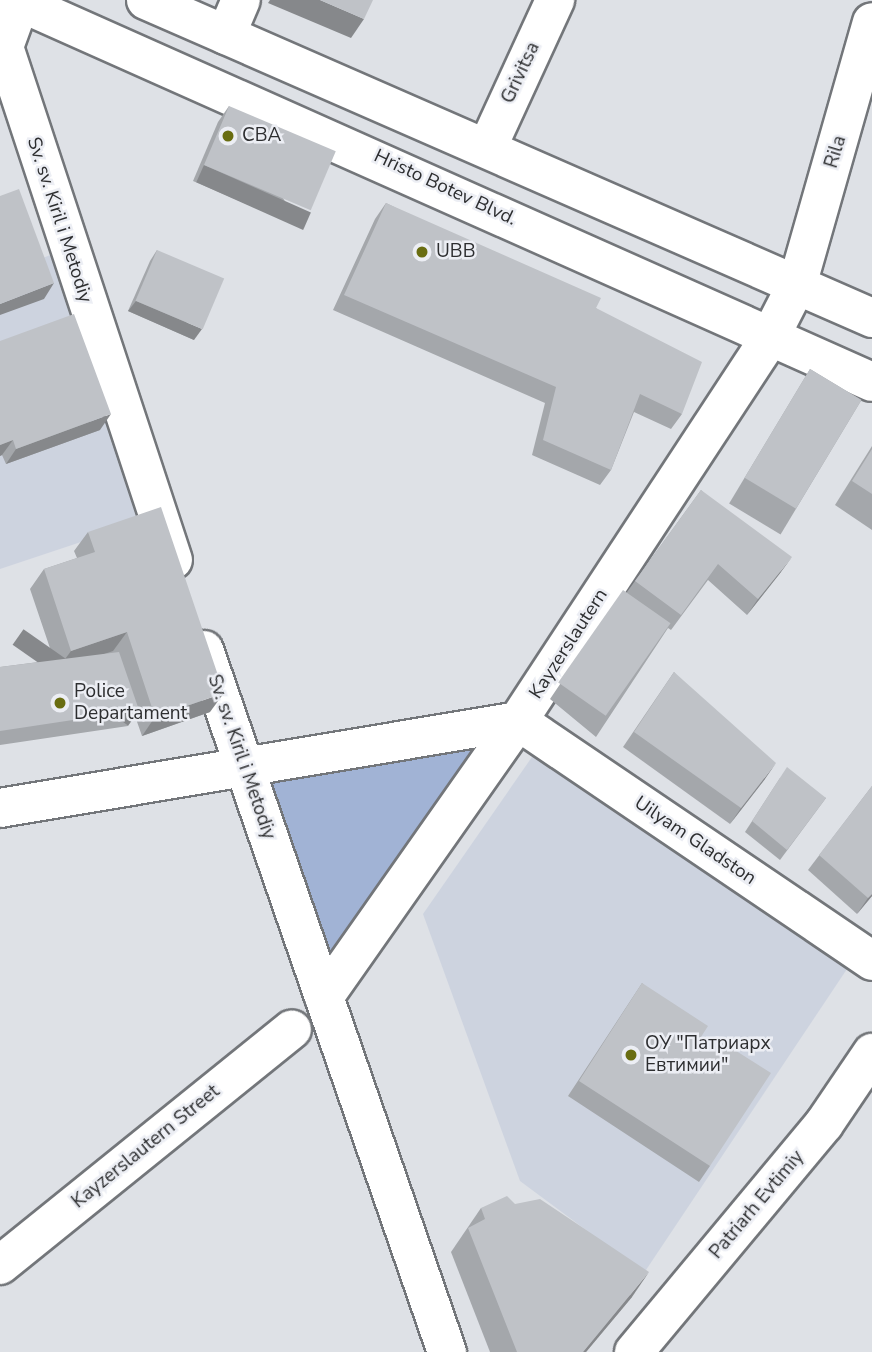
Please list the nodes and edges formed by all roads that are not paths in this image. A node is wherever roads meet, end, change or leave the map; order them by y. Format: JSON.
{"nodes":[{"id":1,"x":146,"y":0,"type":"edge"},
{"id":2,"x":241,"y":0,"type":"edge"},
{"id":3,"x":555,"y":0,"type":"edge"},
{"id":4,"x":19,"y":1,"type":"edge"},
{"id":5,"x":872,"y":22,"type":"edge"},
{"id":6,"x":226,"y":36,"type":"junction"},
{"id":7,"x":2,"y":49,"type":"edge"},
{"id":8,"x":861,"y":104,"type":"edge"},
{"id":9,"x":488,"y":146,"type":"junction"},
{"id":10,"x":798,"y":282,"type":"junction"},
{"id":11,"x":872,"y":318,"type":"edge"},
{"id":12,"x":770,"y":337,"type":"junction"},
{"id":13,"x":872,"y":382,"type":"edge"},
{"id":14,"x":518,"y":721,"type":"junction"},
{"id":15,"x":246,"y":770,"type":"junction"},
{"id":16,"x":0,"y":808,"type":"edge"},
{"id":17,"x":870,"y":955,"type":"edge"},
{"id":18,"x":324,"y":997,"type":"junction"},
{"id":19,"x":292,"y":1029,"type":"dead end"},
{"id":20,"x":872,"y":1053,"type":"edge"},
{"id":21,"x":0,"y":1265,"type":"edge"},
{"id":22,"x":447,"y":1352,"type":"edge"},
{"id":23,"x":635,"y":1352,"type":"edge"}],
"edges":[{"from":1,"to":6,"type":"street"},
{"from":2,"to":6,"type":"street"},
{"from":3,"to":9,"type":"street","name":"Grivitsa"},
{"from":4,"to":7,"type":"street","name":"Sv. sv. Kiril i Metodiy"},
{"from":4,"to":12,"type":"street","name":"Hristo Botev Blvd."},
{"from":5,"to":8,"type":"street","name":"Rila"},
{"from":6,"to":9,"type":"street"},
{"from":7,"to":15,"type":"street","name":"Sv. sv. Kiril i Metodiy"},
{"from":8,"to":10,"type":"street","name":"Rila"},
{"from":9,"to":10,"type":"street"},
{"from":10,"to":11,"type":"street"},
{"from":10,"to":12,"type":"street","name":"Kayzerslautern"},
{"from":12,"to":13,"type":"street","name":"Hristo Botev Blvd."},
{"from":12,"to":14,"type":"street","name":"Kayzerslautern"},
{"from":14,"to":15,"type":"street"},
{"from":14,"to":17,"type":"street","name":"Uilyam Gladston"},
{"from":14,"to":18,"type":"street","name":"Kayzerslautern"},
{"from":15,"to":16,"type":"street"},
{"from":15,"to":18,"type":"street","name":"Sv. sv. Kiril i Metodiy"},
{"from":18,"to":22,"type":"street","name":"Sv. sv. Kiril i Metodiy"},
{"from":19,"to":21,"type":"street","name":"Kayzerslautern Street"},
{"from":20,"to":23,"type":"street","name":"Patriarh Evtimiy"}]}
